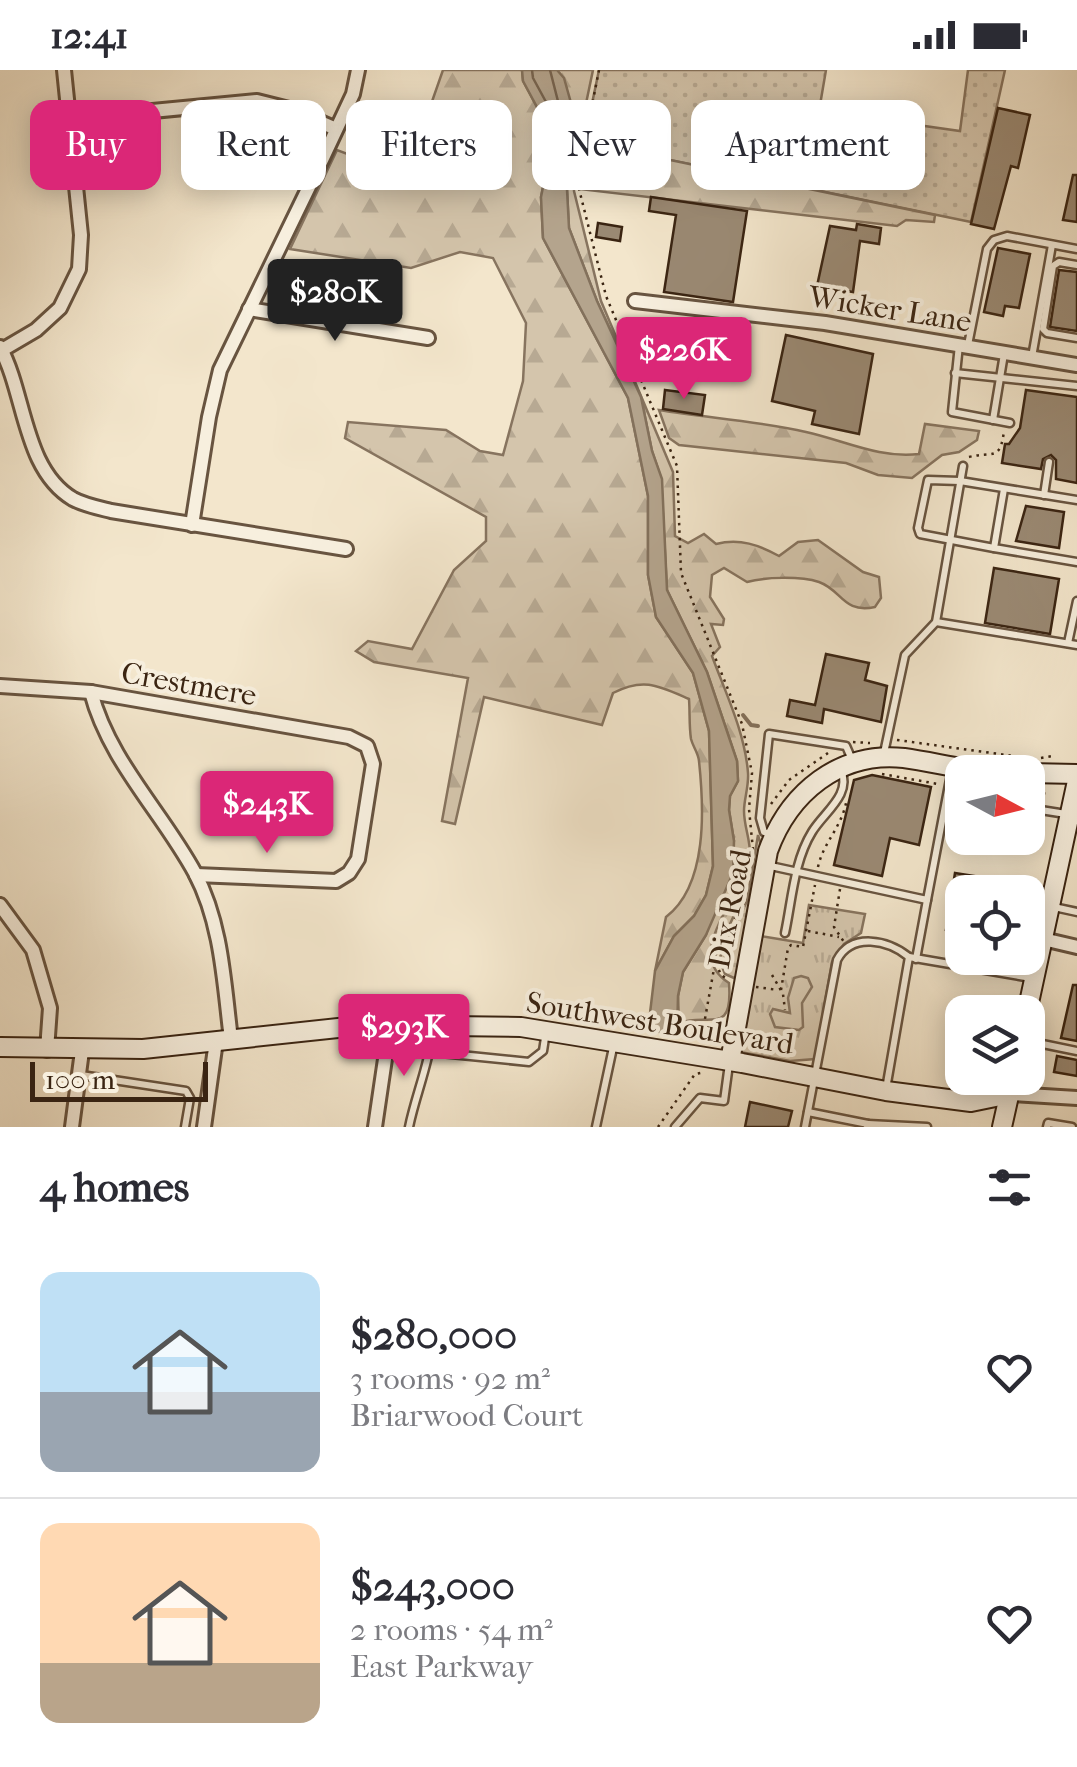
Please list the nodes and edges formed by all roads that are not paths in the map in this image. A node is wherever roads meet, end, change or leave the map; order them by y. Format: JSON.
{"nodes":[{"id":1,"x":64,"y":70,"type":"edge"},
{"id":2,"x":358,"y":70,"type":"edge"},
{"id":3,"x":67,"y":100,"type":"edge"},
{"id":4,"x":161,"y":111,"type":"edge"},
{"id":5,"x":336,"y":129,"type":"junction"},
{"id":6,"x":77,"y":190,"type":"edge"},
{"id":7,"x":1052,"y":245,"type":"junction"},
{"id":8,"x":1077,"y":249,"type":"edge"},
{"id":9,"x":1077,"y":264,"type":"edge"},
{"id":10,"x":635,"y":301,"type":"dead end"},
{"id":11,"x":249,"y":309,"type":"junction"},
{"id":12,"x":1036,"y":336,"type":"junction"},
{"id":13,"x":428,"y":338,"type":"dead end"},
{"id":14,"x":1077,"y":340,"type":"edge"},
{"id":15,"x":964,"y":346,"type":"junction"},
{"id":16,"x":1,"y":349,"type":"edge"},
{"id":17,"x":1004,"y":352,"type":"junction"},
{"id":18,"x":1032,"y":357,"type":"junction"},
{"id":19,"x":1077,"y":365,"type":"edge"},
{"id":20,"x":955,"y":373,"type":"junction"},
{"id":21,"x":1000,"y":380,"type":"junction"},
{"id":22,"x":1077,"y":386,"type":"edge"},
{"id":23,"x":993,"y":420,"type":"junction"},
{"id":24,"x":1008,"y":422,"type":"road end"},
{"id":25,"x":1049,"y":462,"type":"dead end"},
{"id":26,"x":963,"y":466,"type":"road end"},
{"id":27,"x":960,"y":481,"type":"junction"},
{"id":28,"x":1004,"y":489,"type":"junction"},
{"id":29,"x":1044,"y":495,"type":"junction"},
{"id":30,"x":1077,"y":500,"type":"edge"},
{"id":31,"x":192,"y":525,"type":"junction"},
{"id":32,"x":951,"y":541,"type":"junction"},
{"id":33,"x":994,"y":548,"type":"junction"},
{"id":34,"x":346,"y":549,"type":"dead end"},
{"id":35,"x":1077,"y":562,"type":"edge"},
{"id":36,"x":1077,"y":601,"type":"edge"},
{"id":37,"x":936,"y":622,"type":"junction"},
{"id":38,"x":1073,"y":644,"type":"edge"},
{"id":39,"x":0,"y":686,"type":"edge"},
{"id":40,"x":91,"y":692,"type":"junction"},
{"id":41,"x":879,"y":765,"type":"junction"},
{"id":42,"x":846,"y":766,"type":"junction"},
{"id":43,"x":945,"y":773,"type":"edge"},
{"id":44,"x":1045,"y":775,"type":"edge"},
{"id":45,"x":1077,"y":777,"type":"edge"},
{"id":46,"x":945,"y":811,"type":"edge"},
{"id":47,"x":1045,"y":811,"type":"edge"},
{"id":48,"x":1070,"y":815,"type":"junction"},
{"id":49,"x":774,"y":836,"type":"junction"},
{"id":50,"x":759,"y":858,"type":"junction"},
{"id":51,"x":797,"y":872,"type":"junction"},
{"id":52,"x":196,"y":875,"type":"junction"},
{"id":53,"x":927,"y":900,"type":"junction"},
{"id":54,"x":0,"y":905,"type":"edge"},
{"id":55,"x":1050,"y":906,"type":"junction"},
{"id":56,"x":1077,"y":912,"type":"edge"},
{"id":57,"x":1045,"y":930,"type":"edge"},
{"id":58,"x":785,"y":934,"type":"dead end"},
{"id":59,"x":1045,"y":939,"type":"edge"},
{"id":60,"x":1077,"y":947,"type":"edge"},
{"id":61,"x":912,"y":958,"type":"junction"},
{"id":62,"x":1035,"y":975,"type":"edge"},
{"id":63,"x":1034,"y":978,"type":"junction"},
{"id":64,"x":1030,"y":995,"type":"edge"},
{"id":65,"x":739,"y":1012,"type":"junction"},
{"id":66,"x":432,"y":1024,"type":"junction"},
{"id":67,"x":390,"y":1025,"type":"junction"},
{"id":68,"x":546,"y":1030,"type":"junction"},
{"id":69,"x":223,"y":1040,"type":"junction"},
{"id":70,"x":614,"y":1042,"type":"junction"},
{"id":71,"x":1045,"y":1044,"type":"edge"},
{"id":72,"x":0,"y":1048,"type":"edge"},
{"id":73,"x":46,"y":1050,"type":"junction"},
{"id":74,"x":82,"y":1051,"type":"junction"},
{"id":75,"x":1077,"y":1051,"type":"edge"},
{"id":76,"x":431,"y":1052,"type":"junction"},
{"id":77,"x":698,"y":1058,"type":"junction"},
{"id":78,"x":730,"y":1061,"type":"junction"},
{"id":79,"x":80,"y":1075,"type":"junction"},
{"id":80,"x":817,"y":1076,"type":"junction"},
{"id":81,"x":886,"y":1092,"type":"junction"},
{"id":82,"x":1045,"y":1092,"type":"edge"},
{"id":83,"x":988,"y":1095,"type":"edge"},
{"id":84,"x":1009,"y":1095,"type":"edge"},
{"id":85,"x":1077,"y":1098,"type":"edge"},
{"id":86,"x":808,"y":1112,"type":"junction"},
{"id":87,"x":868,"y":1125,"type":"edge"},
{"id":88,"x":72,"y":1127,"type":"edge"},
{"id":89,"x":186,"y":1127,"type":"edge"},
{"id":90,"x":204,"y":1127,"type":"edge"},
{"id":91,"x":375,"y":1127,"type":"edge"},
{"id":92,"x":408,"y":1127,"type":"edge"},
{"id":93,"x":596,"y":1127,"type":"edge"},
{"id":94,"x":676,"y":1127,"type":"edge"},
{"id":95,"x":805,"y":1127,"type":"edge"},
{"id":96,"x":927,"y":1127,"type":"edge"},
{"id":97,"x":1002,"y":1127,"type":"edge"},
{"id":98,"x":1047,"y":1127,"type":"edge"},
{"id":99,"x":1072,"y":1127,"type":"edge"}],
"edges":[{"from":1,"to":3,"type":"street"},
{"from":2,"to":5,"type":"street"},
{"from":4,"to":5,"type":"street"},
{"from":5,"to":11,"type":"street"},
{"from":6,"to":16,"type":"street"},
{"from":7,"to":8,"type":"lane"},
{"from":7,"to":12,"type":"lane"},
{"from":7,"to":15,"type":"lane"},
{"from":9,"to":14,"type":"lane"},
{"from":10,"to":15,"type":"street","name":"Wicker Lane"},
{"from":11,"to":13,"type":"street"},
{"from":11,"to":31,"type":"street"},
{"from":12,"to":14,"type":"lane"},
{"from":12,"to":18,"type":"lane"},
{"from":15,"to":17,"type":"street","name":"Wicker Lane"},
{"from":15,"to":20,"type":"lane"},
{"from":16,"to":31,"type":"street"},
{"from":17,"to":18,"type":"street","name":"Wicker Lane"},
{"from":17,"to":21,"type":"lane"},
{"from":18,"to":19,"type":"street","name":"Wicker Lane"},
{"from":20,"to":21,"type":"lane"},
{"from":20,"to":23,"type":"lane"},
{"from":21,"to":22,"type":"lane"},
{"from":21,"to":23,"type":"lane"},
{"from":23,"to":24,"type":"lane"},
{"from":25,"to":29,"type":"lane"},
{"from":26,"to":27,"type":"lane"},
{"from":27,"to":28,"type":"lane"},
{"from":27,"to":32,"type":"lane"},
{"from":27,"to":32,"type":"lane"},
{"from":28,"to":29,"type":"lane"},
{"from":28,"to":33,"type":"lane"},
{"from":29,"to":30,"type":"lane"},
{"from":31,"to":34,"type":"street"},
{"from":32,"to":33,"type":"lane"},
{"from":32,"to":37,"type":"lane"},
{"from":33,"to":35,"type":"lane"},
{"from":36,"to":38,"type":"lane"},
{"from":37,"to":38,"type":"lane"},
{"from":37,"to":41,"type":"lane"},
{"from":39,"to":40,"type":"street","name":"Crestmere"},
{"from":40,"to":52,"type":"street"},
{"from":40,"to":52,"type":"street","name":"Crestmere"},
{"from":41,"to":42,"type":"main road","name":"Dix Road"},
{"from":41,"to":43,"type":"main road","name":"Dix Road"},
{"from":42,"to":49,"type":"main road","name":"Dix Road"},
{"from":42,"to":49,"type":"lane"},
{"from":42,"to":51,"type":"lane"},
{"from":44,"to":45,"type":"main road"},
{"from":45,"to":48,"type":"main road"},
{"from":46,"to":53,"type":"lane"},
{"from":47,"to":48,"type":"lane"},
{"from":48,"to":55,"type":"main road"},
{"from":49,"to":50,"type":"main road","name":"Dix Road"},
{"from":50,"to":51,"type":"lane"},
{"from":50,"to":65,"type":"main road","name":"Dix Road"},
{"from":51,"to":53,"type":"lane"},
{"from":51,"to":58,"type":"lane"},
{"from":52,"to":69,"type":"street"},
{"from":53,"to":61,"type":"lane"},
{"from":54,"to":73,"type":"street"},
{"from":55,"to":56,"type":"lane"},
{"from":55,"to":57,"type":"main road"},
{"from":59,"to":60,"type":"street"},
{"from":61,"to":63,"type":"lane"},
{"from":61,"to":80,"type":"lane"},
{"from":61,"to":81,"type":"lane"},
{"from":62,"to":63,"type":"main road"},
{"from":63,"to":64,"type":"main road"},
{"from":65,"to":77,"type":"main road"},
{"from":65,"to":78,"type":"main road","name":"Dix Road"},
{"from":66,"to":67,"type":"main road","name":"Southwest Boulevard"},
{"from":66,"to":68,"type":"main road","name":"Southwest Boulevard"},
{"from":66,"to":76,"type":"lane"},
{"from":67,"to":69,"type":"main road","name":"Southwest Boulevard"},
{"from":67,"to":91,"type":"street"},
{"from":68,"to":70,"type":"main road","name":"Southwest Boulevard"},
{"from":68,"to":76,"type":"lane"},
{"from":69,"to":74,"type":"main road","name":"Southwest Boulevard"},
{"from":69,"to":90,"type":"street"},
{"from":70,"to":77,"type":"main road","name":"Southwest Boulevard"},
{"from":70,"to":93,"type":"lane"},
{"from":71,"to":75,"type":"lane"},
{"from":72,"to":73,"type":"main road","name":"Southwest Boulevard"},
{"from":73,"to":74,"type":"main road","name":"Southwest Boulevard"},
{"from":74,"to":79,"type":"street"},
{"from":76,"to":92,"type":"lane"},
{"from":77,"to":78,"type":"main road","name":"Southwest Boulevard"},
{"from":78,"to":80,"type":"main road","name":"Southwest Boulevard"},
{"from":78,"to":94,"type":"lane"},
{"from":79,"to":88,"type":"street"},
{"from":79,"to":89,"type":"lane"},
{"from":80,"to":81,"type":"main road","name":"Southwest Boulevard"},
{"from":80,"to":86,"type":"lane"},
{"from":81,"to":83,"type":"main road","name":"Southwest Boulevard"},
{"from":82,"to":85,"type":"street"},
{"from":84,"to":97,"type":"main road"},
{"from":86,"to":87,"type":"lane"},
{"from":86,"to":95,"type":"lane"},
{"from":87,"to":96,"type":"lane"},
{"from":98,"to":99,"type":"lane"}]}
